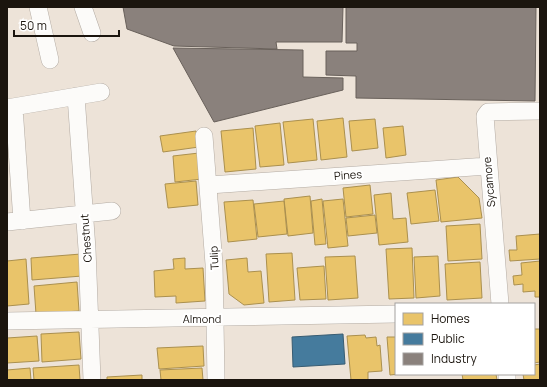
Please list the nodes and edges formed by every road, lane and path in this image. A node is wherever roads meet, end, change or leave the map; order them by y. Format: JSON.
{"nodes":[{"id":1,"x":38,"y":7,"type":"edge"},
{"id":2,"x":84,"y":7,"type":"edge"},
{"id":3,"x":92,"y":33,"type":"dead end"},
{"id":4,"x":49,"y":52,"type":"dead end"},
{"id":5,"x":101,"y":92,"type":"dead end"},
{"id":6,"x":76,"y":96,"type":"junction"},
{"id":7,"x":10,"y":108,"type":"edge"},
{"id":8,"x":540,"y":110,"type":"edge"},
{"id":9,"x":204,"y":136,"type":"dead end"},
{"id":10,"x":488,"y":166,"type":"junction"},
{"id":11,"x":208,"y":185,"type":"junction"},
{"id":12,"x":112,"y":211,"type":"dead end"},
{"id":13,"x":84,"y":214,"type":"junction"},
{"id":14,"x":15,"y":221,"type":"edge"},
{"id":15,"x":500,"y":303,"type":"edge"},
{"id":16,"x":395,"y":314,"type":"edge"},
{"id":17,"x":90,"y":319,"type":"junction"},
{"id":18,"x":214,"y":319,"type":"junction"},
{"id":19,"x":7,"y":321,"type":"edge"},
{"id":20,"x":92,"y":380,"type":"edge"},
{"id":21,"x":216,"y":380,"type":"edge"}],
"edges":[{"from":1,"to":4,"type":"street"},
{"from":2,"to":3,"type":"street"},
{"from":5,"to":6,"type":"street"},
{"from":6,"to":7,"type":"street"},
{"from":6,"to":13,"type":"street","name":"Chestnut"},
{"from":7,"to":14,"type":"street"},
{"from":8,"to":10,"type":"street","name":"Sycamore"},
{"from":9,"to":11,"type":"street","name":"Tulip"},
{"from":10,"to":11,"type":"street","name":"Pines"},
{"from":10,"to":15,"type":"street","name":"Sycamore"},
{"from":11,"to":18,"type":"street","name":"Tulip"},
{"from":12,"to":13,"type":"street"},
{"from":13,"to":14,"type":"street"},
{"from":13,"to":17,"type":"street","name":"Chestnut"},
{"from":16,"to":18,"type":"street","name":"Almond"},
{"from":17,"to":18,"type":"street","name":"Almond"},
{"from":17,"to":19,"type":"street","name":"Almond"},
{"from":17,"to":20,"type":"street","name":"Chestnut"},
{"from":18,"to":21,"type":"street","name":"Tulip"}]}
